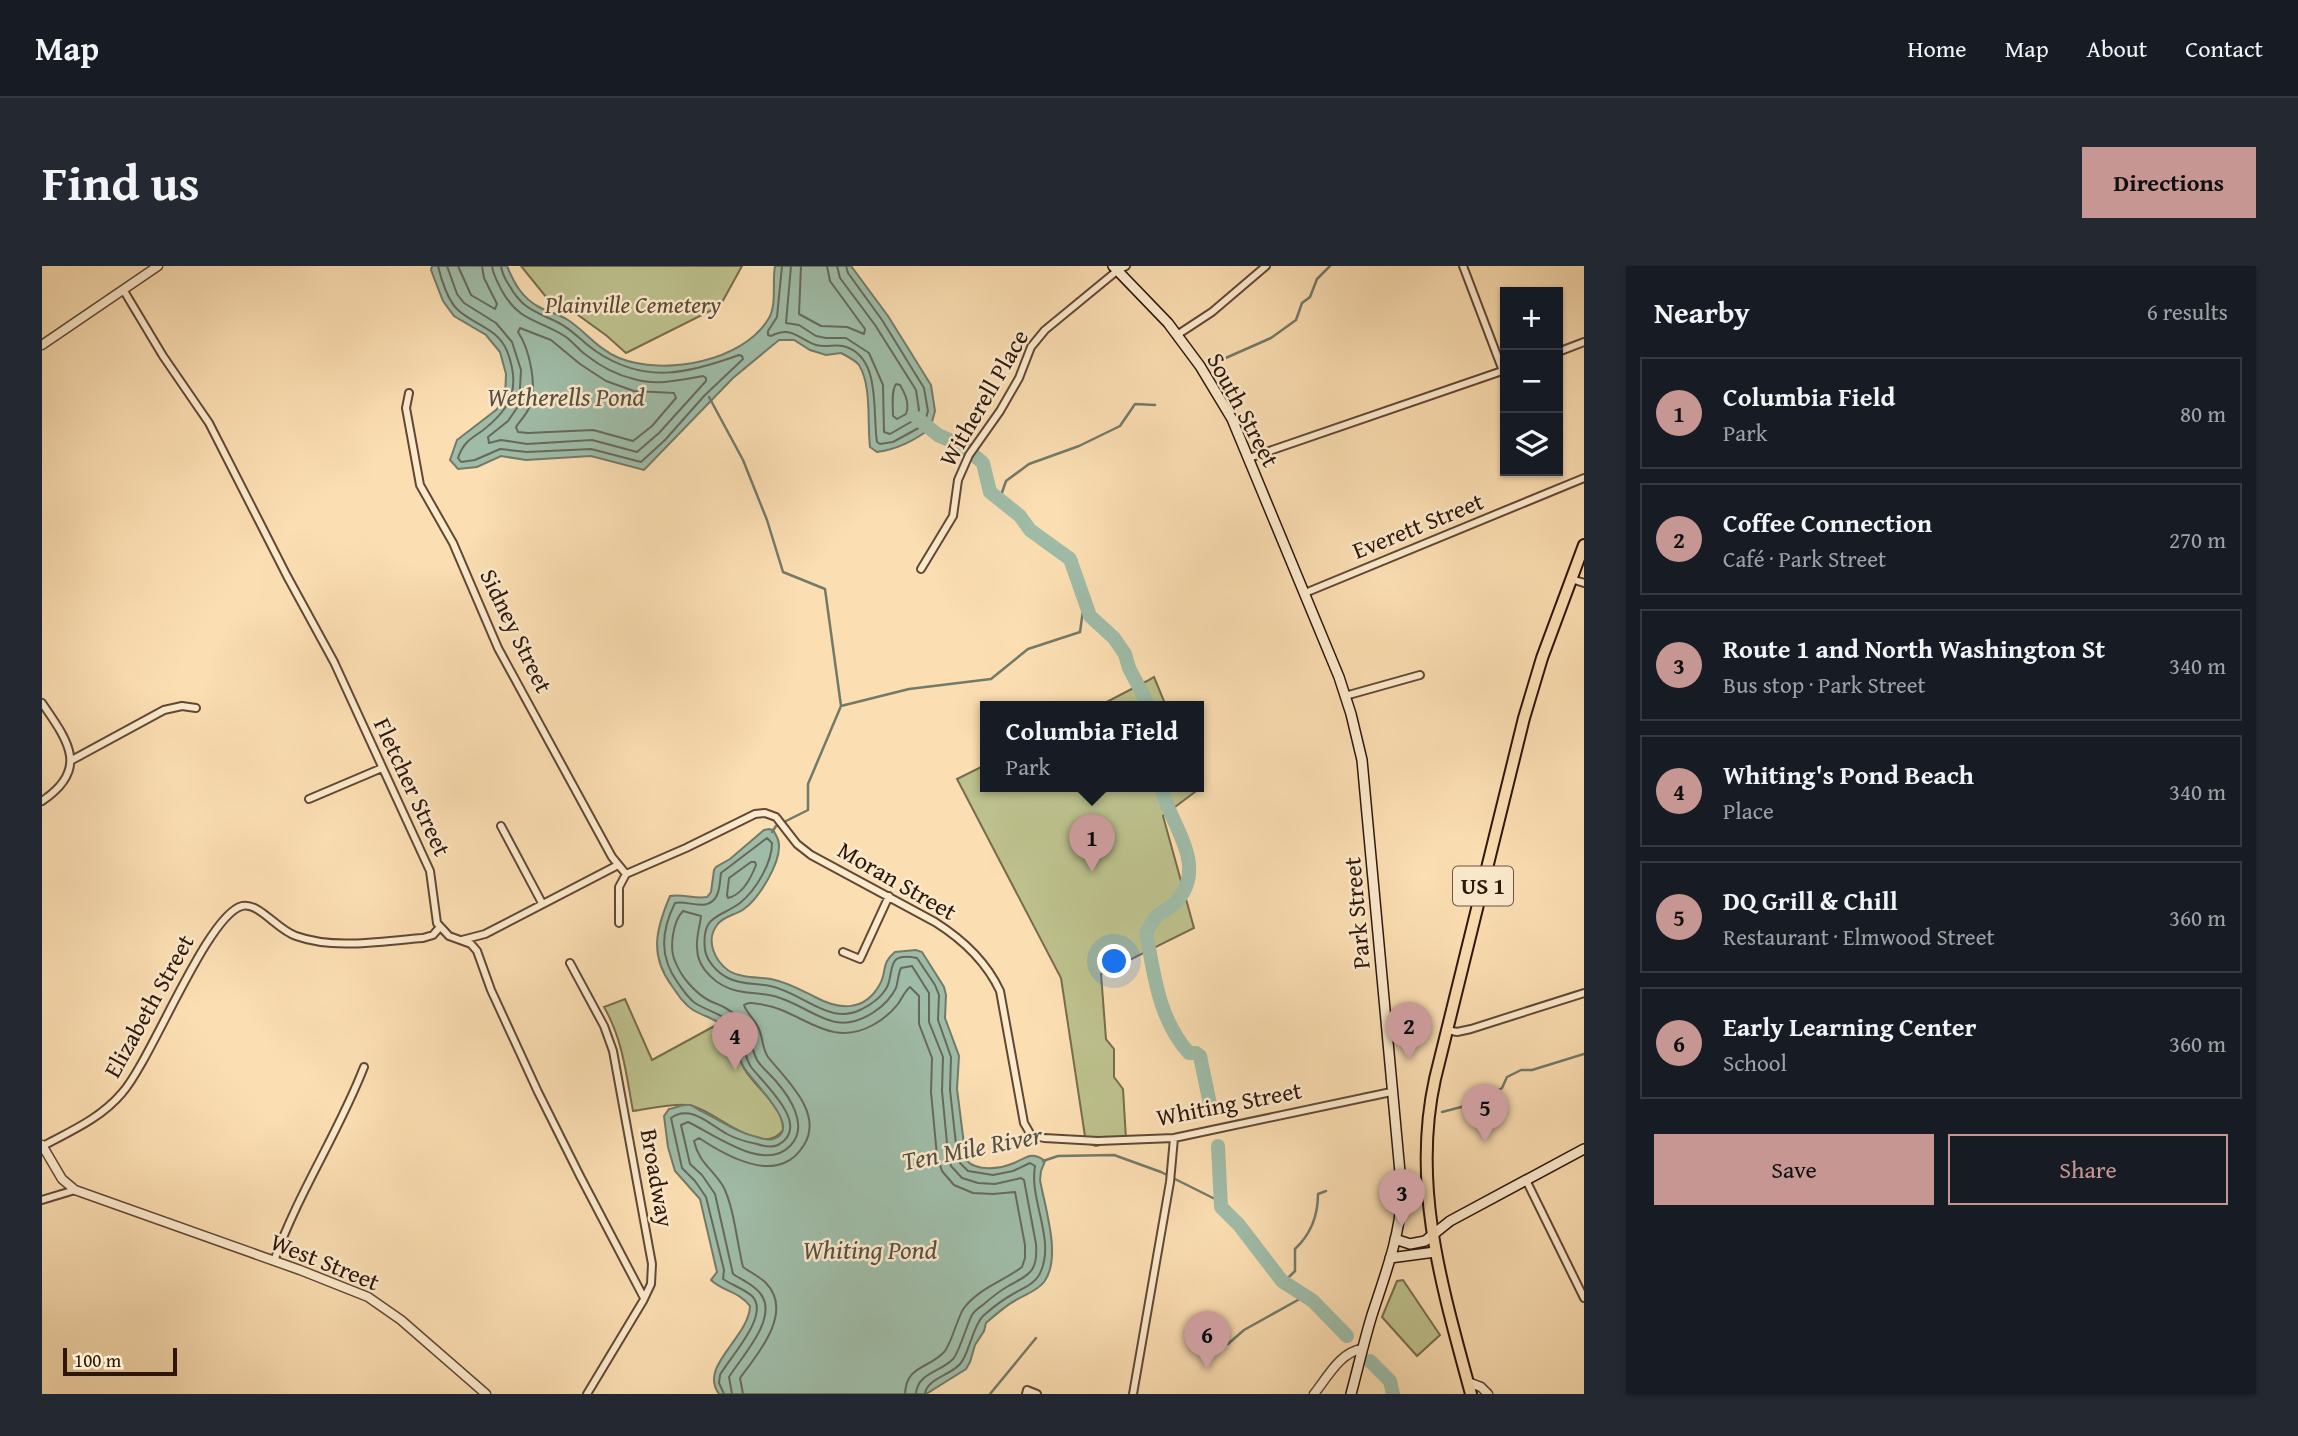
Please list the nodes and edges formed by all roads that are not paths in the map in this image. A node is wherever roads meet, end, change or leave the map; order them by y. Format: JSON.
{"nodes":[{"id":1,"x":158,"y":266,"type":"edge"},
{"id":2,"x":1266,"y":266,"type":"edge"},
{"id":3,"x":1463,"y":266,"type":"edge"},
{"id":4,"x":1119,"y":267,"type":"edge"},
{"id":5,"x":124,"y":291,"type":"junction"},
{"id":6,"x":1177,"y":335,"type":"junction"},
{"id":7,"x":1584,"y":342,"type":"edge"},
{"id":8,"x":42,"y":345,"type":"edge"},
{"id":9,"x":1563,"y":350,"type":"edge"},
{"id":10,"x":1500,"y":360,"type":"edge"},
{"id":11,"x":1500,"y":371,"type":"edge"},
{"id":12,"x":409,"y":393,"type":"dead end"},
{"id":13,"x":1249,"y":458,"type":"junction"},
{"id":14,"x":1584,"y":478,"type":"edge"},
{"id":15,"x":1584,"y":545,"type":"edge"},
{"id":16,"x":921,"y":569,"type":"dead end"},
{"id":17,"x":1571,"y":579,"type":"junction"},
{"id":18,"x":1584,"y":583,"type":"edge"},
{"id":19,"x":1305,"y":593,"type":"junction"},
{"id":20,"x":1420,"y":675,"type":"dead end"},
{"id":21,"x":1345,"y":696,"type":"junction"},
{"id":22,"x":42,"y":703,"type":"edge"},
{"id":23,"x":196,"y":708,"type":"dead end"},
{"id":24,"x":72,"y":760,"type":"junction"},
{"id":25,"x":383,"y":768,"type":"junction"},
{"id":26,"x":309,"y":799,"type":"dead end"},
{"id":27,"x":42,"y":801,"type":"edge"},
{"id":28,"x":501,"y":826,"type":"dead end"},
{"id":29,"x":618,"y":865,"type":"junction"},
{"id":30,"x":626,"y":874,"type":"junction"},
{"id":31,"x":889,"y":896,"type":"junction"},
{"id":32,"x":541,"y":903,"type":"junction"},
{"id":33,"x":619,"y":923,"type":"dead end"},
{"id":34,"x":439,"y":928,"type":"junction"},
{"id":35,"x":461,"y":940,"type":"junction"},
{"id":36,"x":843,"y":952,"type":"dead end"},
{"id":37,"x":570,"y":963,"type":"dead end"},
{"id":38,"x":1584,"y":993,"type":"edge"},
{"id":39,"x":1447,"y":1030,"type":"junction"},
{"id":40,"x":364,"y":1067,"type":"dead end"},
{"id":41,"x":1391,"y":1092,"type":"junction"},
{"id":42,"x":1031,"y":1135,"type":"joint"},
{"id":43,"x":1174,"y":1138,"type":"junction"},
{"id":44,"x":42,"y":1145,"type":"edge"},
{"id":45,"x":1584,"y":1149,"type":"edge"},
{"id":46,"x":1526,"y":1180,"type":"junction"},
{"id":47,"x":75,"y":1191,"type":"junction"},
{"id":48,"x":42,"y":1200,"type":"edge"},
{"id":49,"x":1432,"y":1234,"type":"junction"},
{"id":50,"x":1395,"y":1239,"type":"junction"},
{"id":51,"x":1435,"y":1252,"type":"junction"},
{"id":52,"x":1391,"y":1258,"type":"junction"},
{"id":53,"x":274,"y":1261,"type":"junction"},
{"id":54,"x":645,"y":1298,"type":"junction"},
{"id":55,"x":1584,"y":1298,"type":"edge"},
{"id":56,"x":1362,"y":1349,"type":"junction"},
{"id":57,"x":1468,"y":1382,"type":"junction"},
{"id":58,"x":486,"y":1394,"type":"edge"},
{"id":59,"x":587,"y":1394,"type":"edge"},
{"id":60,"x":1026,"y":1394,"type":"edge"},
{"id":61,"x":1037,"y":1394,"type":"edge"},
{"id":62,"x":1133,"y":1394,"type":"edge"},
{"id":63,"x":1314,"y":1394,"type":"edge"},
{"id":64,"x":1350,"y":1394,"type":"edge"},
{"id":65,"x":1471,"y":1394,"type":"edge"},
{"id":66,"x":1488,"y":1394,"type":"edge"}],
"edges":[{"from":1,"to":5,"type":"street"},
{"from":2,"to":6,"type":"street"},
{"from":3,"to":10,"type":"street"},
{"from":4,"to":6,"type":"main road","name":"South Street"},
{"from":4,"to":16,"type":"street","name":"Witherell Place"},
{"from":5,"to":8,"type":"street"},
{"from":5,"to":25,"type":"street","name":"Fletcher Street"},
{"from":6,"to":13,"type":"main road","name":"South Street"},
{"from":7,"to":9,"type":"street"},
{"from":11,"to":13,"type":"street"},
{"from":12,"to":29,"type":"street","name":"Sidney Street"},
{"from":13,"to":19,"type":"main road","name":"South Street"},
{"from":14,"to":19,"type":"street","name":"Everett Street"},
{"from":15,"to":17,"type":"main road","number":"US 1"},
{"from":17,"to":18,"type":"street"},
{"from":17,"to":39,"type":"main road","number":"US 1"},
{"from":19,"to":21,"type":"main road","name":"Park Street"},
{"from":20,"to":21,"type":"street"},
{"from":21,"to":41,"type":"main road","name":"Park Street"},
{"from":22,"to":24,"type":"street"},
{"from":23,"to":24,"type":"street"},
{"from":24,"to":27,"type":"street"},
{"from":25,"to":26,"type":"street"},
{"from":25,"to":34,"type":"street","name":"Fletcher Street"},
{"from":28,"to":32,"type":"street"},
{"from":29,"to":30,"type":"street","name":"Sidney Street"},
{"from":29,"to":32,"type":"street"},
{"from":30,"to":31,"type":"street","name":"Moran Street"},
{"from":30,"to":33,"type":"street"},
{"from":31,"to":36,"type":"street"},
{"from":31,"to":42,"type":"street","name":"Moran Street"},
{"from":32,"to":35,"type":"street"},
{"from":34,"to":35,"type":"street"},
{"from":34,"to":44,"type":"street","name":"Elizabeth Street"},
{"from":35,"to":54,"type":"street"},
{"from":37,"to":54,"type":"street","name":"Broadway"},
{"from":38,"to":39,"type":"street"},
{"from":39,"to":49,"type":"main road","number":"US 1"},
{"from":40,"to":53,"type":"street"},
{"from":41,"to":43,"type":"street","name":"Whiting Street"},
{"from":41,"to":50,"type":"main road","name":"Park Street"},
{"from":42,"to":43,"type":"street","name":"Whiting Street"},
{"from":43,"to":62,"type":"street"},
{"from":44,"to":47,"type":"street"},
{"from":45,"to":46,"type":"main road"},
{"from":46,"to":49,"type":"main road"},
{"from":46,"to":55,"type":"street"},
{"from":47,"to":48,"type":"street"},
{"from":47,"to":53,"type":"street","name":"West Street"},
{"from":49,"to":50,"type":"main road"},
{"from":49,"to":51,"type":"main road","number":"US 1"},
{"from":50,"to":52,"type":"main road","name":"Park Street"},
{"from":51,"to":52,"type":"main road"},
{"from":51,"to":57,"type":"main road","number":"US 1"},
{"from":52,"to":56,"type":"main road","name":"Park Street"},
{"from":53,"to":58,"type":"street","name":"West Street"},
{"from":54,"to":59,"type":"street","name":"Broadway"},
{"from":56,"to":63,"type":"street"},
{"from":56,"to":64,"type":"main road","name":"Park Street"},
{"from":57,"to":65,"type":"main road","number":"US 1"},
{"from":57,"to":66,"type":"street"},
{"from":60,"to":61,"type":"street"}]}
